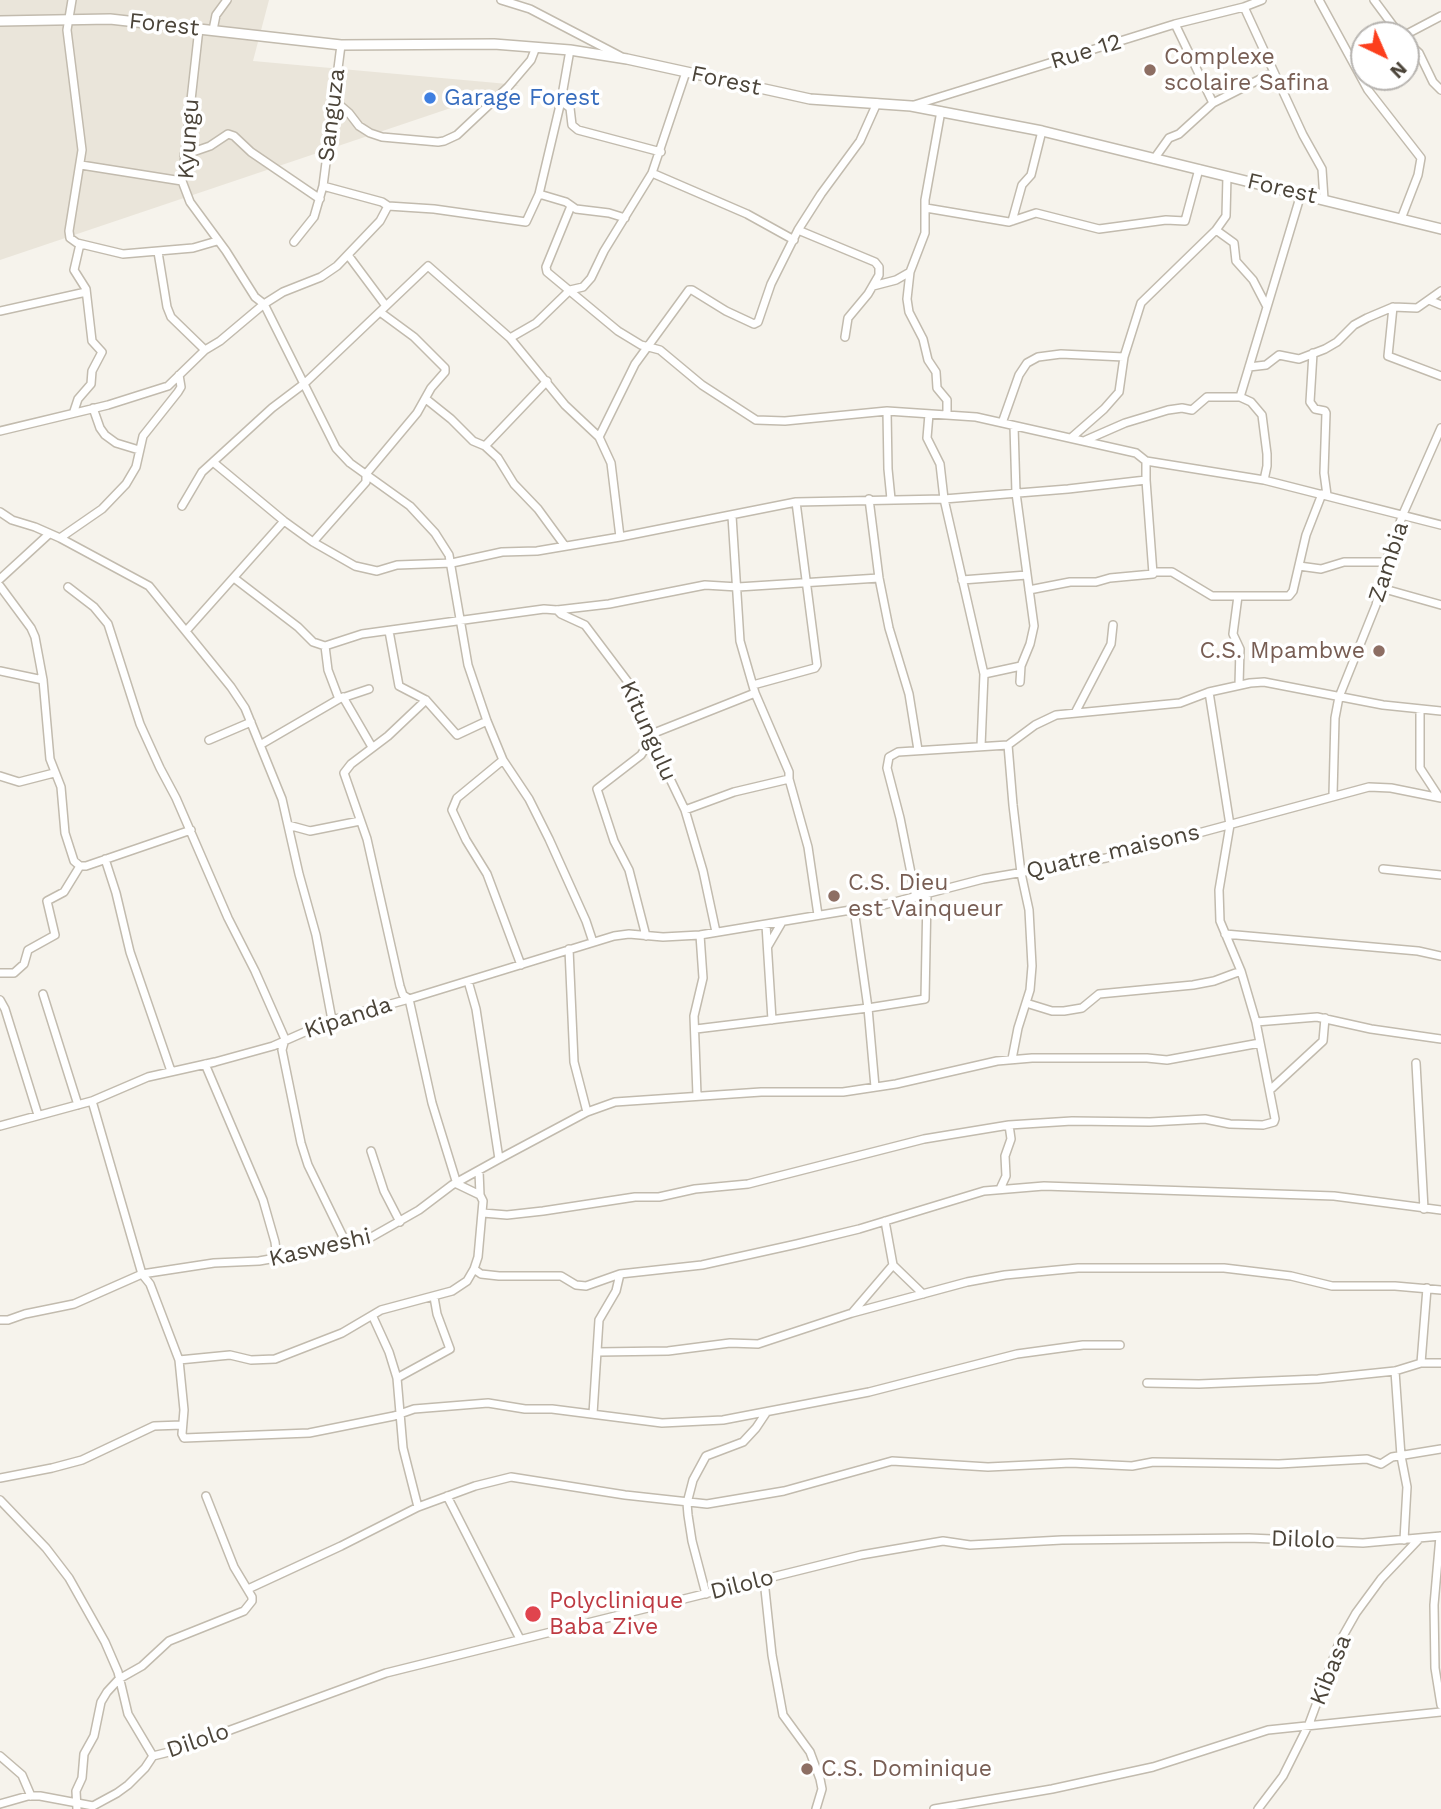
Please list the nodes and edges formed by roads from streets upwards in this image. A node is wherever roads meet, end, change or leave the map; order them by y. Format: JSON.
{"nodes":[{"id":1,"x":72,"y":0,"type":"edge"},
{"id":2,"x":227,"y":0,"type":"edge"},
{"id":3,"x":501,"y":0,"type":"edge"},
{"id":4,"x":1262,"y":0,"type":"edge"},
{"id":5,"x":1319,"y":0,"type":"edge"},
{"id":6,"x":1374,"y":0,"type":"edge"},
{"id":7,"x":1244,"y":7,"type":"junction"},
{"id":8,"x":1441,"y":16,"type":"edge"},
{"id":9,"x":68,"y":18,"type":"junction"},
{"id":10,"x":0,"y":21,"type":"edge"},
{"id":11,"x":1390,"y":21,"type":"edge"},
{"id":12,"x":1175,"y":24,"type":"junction"},
{"id":13,"x":1420,"y":27,"type":"edge"},
{"id":14,"x":199,"y":28,"type":"junction"},
{"id":15,"x":213,"y":30,"type":"junction"},
{"id":16,"x":341,"y":45,"type":"junction"},
{"id":17,"x":536,"y":47,"type":"junction"},
{"id":18,"x":570,"y":51,"type":"junction"},
{"id":19,"x":1420,"y":55,"type":"edge"},
{"id":20,"x":627,"y":60,"type":"junction"},
{"id":21,"x":686,"y":72,"type":"junction"},
{"id":22,"x":1274,"y":72,"type":"junction"},
{"id":23,"x":1441,"y":90,"type":"edge"},
{"id":24,"x":335,"y":101,"type":"junction"},
{"id":25,"x":561,"y":101,"type":"junction"},
{"id":26,"x":877,"y":103,"type":"junction"},
{"id":27,"x":1213,"y":103,"type":"junction"},
{"id":28,"x":911,"y":106,"type":"junction"},
{"id":29,"x":941,"y":111,"type":"junction"},
{"id":30,"x":1042,"y":131,"type":"junction"},
{"id":31,"x":661,"y":152,"type":"junction"},
{"id":32,"x":184,"y":155,"type":"junction"},
{"id":33,"x":1154,"y":159,"type":"junction"},
{"id":34,"x":81,"y":165,"type":"junction"},
{"id":35,"x":1199,"y":169,"type":"junction"},
{"id":36,"x":652,"y":173,"type":"junction"},
{"id":37,"x":1227,"y":176,"type":"junction"},
{"id":38,"x":182,"y":181,"type":"junction"},
{"id":39,"x":323,"y":186,"type":"junction"},
{"id":40,"x":539,"y":194,"type":"junction"},
{"id":41,"x":1301,"y":194,"type":"junction"},
{"id":42,"x":320,"y":199,"type":"junction"},
{"id":43,"x":1324,"y":199,"type":"junction"},
{"id":44,"x":388,"y":206,"type":"junction"},
{"id":45,"x":571,"y":206,"type":"junction"},
{"id":46,"x":926,"y":208,"type":"junction"},
{"id":47,"x":625,"y":218,"type":"junction"},
{"id":48,"x":1401,"y":219,"type":"junction"},
{"id":49,"x":1012,"y":221,"type":"junction"},
{"id":50,"x":798,"y":229,"type":"junction"},
{"id":51,"x":1441,"y":229,"type":"edge"},
{"id":52,"x":1216,"y":230,"type":"junction"},
{"id":53,"x":793,"y":240,"type":"junction"},
{"id":54,"x":218,"y":241,"type":"junction"},
{"id":55,"x":294,"y":242,"type":"dead end"},
{"id":56,"x":80,"y":244,"type":"junction"},
{"id":57,"x":158,"y":252,"type":"junction"},
{"id":58,"x":348,"y":255,"type":"junction"},
{"id":59,"x":910,"y":272,"type":"junction"},
{"id":60,"x":872,"y":286,"type":"junction"},
{"id":61,"x":570,"y":290,"type":"junction"},
{"id":62,"x":1441,"y":291,"type":"edge"},
{"id":63,"x":86,"y":292,"type":"junction"},
{"id":64,"x":1429,"y":300,"type":"junction"},
{"id":65,"x":264,"y":304,"type":"junction"},
{"id":66,"x":1266,"y":305,"type":"junction"},
{"id":67,"x":1441,"y":305,"type":"edge"},
{"id":68,"x":1393,"y":307,"type":"junction"},
{"id":69,"x":383,"y":309,"type":"junction"},
{"id":70,"x":0,"y":311,"type":"edge"},
{"id":71,"x":845,"y":337,"type":"dead end"},
{"id":72,"x":510,"y":338,"type":"junction"},
{"id":73,"x":647,"y":347,"type":"junction"},
{"id":74,"x":205,"y":350,"type":"junction"},
{"id":75,"x":1313,"y":353,"type":"junction"},
{"id":76,"x":1124,"y":357,"type":"junction"},
{"id":77,"x":1249,"y":367,"type":"junction"},
{"id":78,"x":179,"y":375,"type":"junction"},
{"id":79,"x":1441,"y":376,"type":"edge"},
{"id":80,"x":547,"y":381,"type":"junction"},
{"id":81,"x":305,"y":383,"type":"junction"},
{"id":82,"x":1240,"y":397,"type":"junction"},
{"id":83,"x":426,"y":399,"type":"junction"},
{"id":84,"x":93,"y":408,"type":"junction"},
{"id":85,"x":74,"y":411,"type":"junction"},
{"id":86,"x":887,"y":411,"type":"junction"},
{"id":87,"x":929,"y":414,"type":"junction"},
{"id":88,"x":947,"y":414,"type":"junction"},
{"id":89,"x":1002,"y":423,"type":"junction"},
{"id":90,"x":1014,"y":426,"type":"junction"},
{"id":91,"x":1441,"y":428,"type":"edge"},
{"id":92,"x":0,"y":431,"type":"edge"},
{"id":93,"x":599,"y":437,"type":"junction"},
{"id":94,"x":1071,"y":438,"type":"junction"},
{"id":95,"x":1086,"y":441,"type":"junction"},
{"id":96,"x":1438,"y":445,"type":"edge"},
{"id":97,"x":485,"y":446,"type":"junction"},
{"id":98,"x":139,"y":450,"type":"junction"},
{"id":99,"x":1146,"y":461,"type":"junction"},
{"id":100,"x":213,"y":462,"type":"junction"},
{"id":101,"x":366,"y":474,"type":"junction"},
{"id":102,"x":1146,"y":480,"type":"junction"},
{"id":103,"x":1264,"y":480,"type":"junction"},
{"id":104,"x":1016,"y":494,"type":"junction"},
{"id":105,"x":1325,"y":495,"type":"junction"},
{"id":106,"x":869,"y":499,"type":"junction"},
{"id":107,"x":891,"y":499,"type":"junction"},
{"id":108,"x":944,"y":499,"type":"junction"},
{"id":109,"x":796,"y":502,"type":"junction"},
{"id":110,"x":181,"y":506,"type":"dead end"},
{"id":111,"x":0,"y":512,"type":"edge"},
{"id":112,"x":1403,"y":514,"type":"junction"},
{"id":113,"x":733,"y":516,"type":"junction"},
{"id":114,"x":284,"y":522,"type":"junction"},
{"id":115,"x":1441,"y":525,"type":"edge"},
{"id":116,"x":49,"y":534,"type":"junction"},
{"id":117,"x":620,"y":537,"type":"junction"},
{"id":118,"x":60,"y":538,"type":"junction"},
{"id":119,"x":313,"y":542,"type":"junction"},
{"id":120,"x":565,"y":546,"type":"junction"},
{"id":121,"x":1386,"y":562,"type":"junction"},
{"id":122,"x":452,"y":563,"type":"junction"},
{"id":123,"x":1298,"y":566,"type":"junction"},
{"id":124,"x":1154,"y":572,"type":"junction"},
{"id":125,"x":1027,"y":575,"type":"junction"},
{"id":126,"x":234,"y":578,"type":"junction"},
{"id":127,"x":879,"y":578,"type":"junction"},
{"id":128,"x":0,"y":579,"type":"edge"},
{"id":129,"x":962,"y":580,"type":"junction"},
{"id":130,"x":805,"y":584,"type":"junction"},
{"id":131,"x":0,"y":586,"type":"edge"},
{"id":132,"x":68,"y":587,"type":"dead end"},
{"id":133,"x":738,"y":587,"type":"junction"},
{"id":134,"x":1381,"y":588,"type":"junction"},
{"id":135,"x":1029,"y":590,"type":"junction"},
{"id":136,"x":1238,"y":596,"type":"junction"},
{"id":137,"x":1441,"y":605,"type":"edge"},
{"id":138,"x":580,"y":607,"type":"junction"},
{"id":139,"x":557,"y":610,"type":"junction"},
{"id":140,"x":459,"y":620,"type":"junction"},
{"id":141,"x":581,"y":622,"type":"junction"},
{"id":142,"x":1113,"y":625,"type":"dead end"},
{"id":143,"x":186,"y":631,"type":"junction"},
{"id":144,"x":389,"y":631,"type":"junction"},
{"id":145,"x":325,"y":646,"type":"junction"},
{"id":146,"x":1021,"y":666,"type":"junction"},
{"id":147,"x":0,"y":671,"type":"edge"},
{"id":148,"x":984,"y":674,"type":"junction"},
{"id":149,"x":43,"y":680,"type":"junction"},
{"id":150,"x":1020,"y":682,"type":"dead end"},
{"id":151,"x":1239,"y":685,"type":"junction"},
{"id":152,"x":369,"y":688,"type":"dead end"},
{"id":153,"x":754,"y":689,"type":"junction"},
{"id":154,"x":1209,"y":692,"type":"junction"},
{"id":155,"x":1339,"y":697,"type":"junction"},
{"id":156,"x":341,"y":698,"type":"junction"},
{"id":157,"x":426,"y":700,"type":"junction"},
{"id":158,"x":1420,"y":709,"type":"junction"},
{"id":159,"x":1441,"y":711,"type":"edge"},
{"id":160,"x":1075,"y":713,"type":"junction"},
{"id":161,"x":487,"y":721,"type":"junction"},
{"id":162,"x":251,"y":722,"type":"junction"},
{"id":163,"x":650,"y":737,"type":"junction"},
{"id":164,"x":209,"y":740,"type":"dead end"},
{"id":165,"x":260,"y":745,"type":"junction"},
{"id":166,"x":1008,"y":745,"type":"junction"},
{"id":167,"x":981,"y":746,"type":"junction"},
{"id":168,"x":372,"y":747,"type":"junction"},
{"id":169,"x":918,"y":750,"type":"junction"},
{"id":170,"x":503,"y":760,"type":"junction"},
{"id":171,"x":54,"y":773,"type":"junction"},
{"id":172,"x":0,"y":776,"type":"edge"},
{"id":173,"x":789,"y":779,"type":"junction"},
{"id":174,"x":1333,"y":795,"type":"junction"},
{"id":175,"x":1440,"y":798,"type":"edge"},
{"id":176,"x":685,"y":810,"type":"junction"},
{"id":177,"x":360,"y":821,"type":"junction"},
{"id":178,"x":288,"y":825,"type":"junction"},
{"id":179,"x":1230,"y":825,"type":"junction"},
{"id":180,"x":191,"y":830,"type":"junction"},
{"id":181,"x":105,"y":859,"type":"junction"},
{"id":182,"x":80,"y":866,"type":"junction"},
{"id":183,"x":1383,"y":869,"type":"dead end"},
{"id":184,"x":1021,"y":873,"type":"junction"},
{"id":185,"x":1441,"y":874,"type":"edge"},
{"id":186,"x":928,"y":895,"type":"junction"},
{"id":187,"x":916,"y":898,"type":"junction"},
{"id":188,"x":854,"y":909,"type":"junction"},
{"id":189,"x":818,"y":915,"type":"junction"},
{"id":190,"x":782,"y":922,"type":"junction"},
{"id":191,"x":766,"y":925,"type":"junction"},
{"id":192,"x":716,"y":932,"type":"junction"},
{"id":193,"x":1225,"y":934,"type":"junction"},
{"id":194,"x":700,"y":935,"type":"junction"},
{"id":195,"x":646,"y":936,"type":"junction"},
{"id":196,"x":593,"y":942,"type":"junction"},
{"id":197,"x":768,"y":948,"type":"junction"},
{"id":198,"x":569,"y":949,"type":"junction"},
{"id":199,"x":1441,"y":956,"type":"edge"},
{"id":200,"x":521,"y":965,"type":"junction"},
{"id":201,"x":1241,"y":971,"type":"junction"},
{"id":202,"x":0,"y":973,"type":"edge"},
{"id":203,"x":468,"y":981,"type":"junction"},
{"id":204,"x":43,"y":994,"type":"dead end"},
{"id":205,"x":409,"y":999,"type":"junction"},
{"id":206,"x":0,"y":1000,"type":"edge"},
{"id":207,"x":1026,"y":1003,"type":"junction"},
{"id":208,"x":868,"y":1009,"type":"junction"},
{"id":209,"x":1325,"y":1018,"type":"junction"},
{"id":210,"x":332,"y":1020,"type":"junction"},
{"id":211,"x":772,"y":1020,"type":"junction"},
{"id":212,"x":1256,"y":1021,"type":"junction"},
{"id":213,"x":696,"y":1029,"type":"junction"},
{"id":214,"x":285,"y":1039,"type":"junction"},
{"id":215,"x":1441,"y":1039,"type":"edge"},
{"id":216,"x":1260,"y":1043,"type":"junction"},
{"id":217,"x":1012,"y":1059,"type":"junction"},
{"id":218,"x":1416,"y":1063,"type":"dead end"},
{"id":219,"x":205,"y":1064,"type":"junction"},
{"id":220,"x":171,"y":1072,"type":"junction"},
{"id":221,"x":875,"y":1087,"type":"junction"},
{"id":222,"x":1270,"y":1090,"type":"junction"},
{"id":223,"x":697,"y":1095,"type":"junction"},
{"id":224,"x":92,"y":1101,"type":"junction"},
{"id":225,"x":78,"y":1105,"type":"junction"},
{"id":226,"x":587,"y":1112,"type":"junction"},
{"id":227,"x":38,"y":1115,"type":"junction"},
{"id":228,"x":1009,"y":1125,"type":"junction"},
{"id":229,"x":0,"y":1126,"type":"edge"},
{"id":230,"x":372,"y":1151,"type":"dead end"},
{"id":231,"x":499,"y":1158,"type":"junction"},
{"id":232,"x":478,"y":1171,"type":"junction"},
{"id":233,"x":457,"y":1184,"type":"junction"},
{"id":234,"x":1000,"y":1189,"type":"junction"},
{"id":235,"x":481,"y":1195,"type":"junction"},
{"id":236,"x":1424,"y":1209,"type":"junction"},
{"id":237,"x":1441,"y":1210,"type":"edge"},
{"id":238,"x":483,"y":1213,"type":"junction"},
{"id":239,"x":885,"y":1221,"type":"junction"},
{"id":240,"x":400,"y":1222,"type":"junction"},
{"id":241,"x":346,"y":1245,"type":"junction"},
{"id":242,"x":277,"y":1258,"type":"junction"},
{"id":243,"x":893,"y":1265,"type":"junction"},
{"id":244,"x":474,"y":1269,"type":"junction"},
{"id":245,"x":620,"y":1274,"type":"junction"},
{"id":246,"x":142,"y":1275,"type":"junction"},
{"id":247,"x":1427,"y":1288,"type":"junction"},
{"id":248,"x":1441,"y":1290,"type":"edge"},
{"id":249,"x":923,"y":1294,"type":"junction"},
{"id":250,"x":434,"y":1297,"type":"junction"},
{"id":251,"x":852,"y":1313,"type":"junction"},
{"id":252,"x":373,"y":1317,"type":"junction"},
{"id":253,"x":0,"y":1320,"type":"edge"},
{"id":254,"x":1120,"y":1345,"type":"dead end"},
{"id":255,"x":598,"y":1352,"type":"junction"},
{"id":256,"x":179,"y":1360,"type":"junction"},
{"id":257,"x":1420,"y":1363,"type":"junction"},
{"id":258,"x":1441,"y":1363,"type":"edge"},
{"id":259,"x":1395,"y":1371,"type":"junction"},
{"id":260,"x":397,"y":1378,"type":"junction"},
{"id":261,"x":1147,"y":1383,"type":"dead end"},
{"id":262,"x":766,"y":1413,"type":"junction"},
{"id":263,"x":593,"y":1414,"type":"junction"},
{"id":264,"x":399,"y":1415,"type":"junction"},
{"id":265,"x":181,"y":1425,"type":"junction"},
{"id":266,"x":1441,"y":1448,"type":"edge"},
{"id":267,"x":1401,"y":1456,"type":"junction"},
{"id":268,"x":0,"y":1478,"type":"edge"},
{"id":269,"x":206,"y":1496,"type":"dead end"},
{"id":270,"x":447,"y":1496,"type":"junction"},
{"id":271,"x":0,"y":1500,"type":"edge"},
{"id":272,"x":687,"y":1503,"type":"junction"},
{"id":273,"x":418,"y":1507,"type":"junction"},
{"id":274,"x":1440,"y":1536,"type":"edge"},
{"id":275,"x":1418,"y":1539,"type":"junction"},
{"id":276,"x":1404,"y":1540,"type":"junction"},
{"id":277,"x":764,"y":1580,"type":"junction"},
{"id":278,"x":248,"y":1589,"type":"junction"},
{"id":279,"x":706,"y":1594,"type":"junction"},
{"id":280,"x":520,"y":1639,"type":"junction"},
{"id":281,"x":119,"y":1679,"type":"junction"},
{"id":282,"x":1441,"y":1705,"type":"edge"},
{"id":283,"x":1441,"y":1712,"type":"edge"},
{"id":284,"x":1309,"y":1724,"type":"junction"},
{"id":285,"x":0,"y":1756,"type":"edge"},
{"id":286,"x":153,"y":1756,"type":"junction"},
{"id":287,"x":31,"y":1796,"type":"junction"},
{"id":288,"x":0,"y":1804,"type":"edge"},
{"id":289,"x":78,"y":1806,"type":"edge"},
{"id":290,"x":91,"y":1807,"type":"edge"},
{"id":291,"x":816,"y":1809,"type":"edge"},
{"id":292,"x":934,"y":1809,"type":"edge"},
{"id":293,"x":1258,"y":1809,"type":"edge"}],
"edges":[{"from":1,"to":9,"type":"street"},
{"from":2,"to":15,"type":"street"},
{"from":3,"to":20,"type":"street"},
{"from":4,"to":7,"type":"street","name":"Rue 12"},
{"from":5,"to":48,"type":"street"},
{"from":6,"to":11,"type":"street"},
{"from":7,"to":12,"type":"street","name":"Rue 12"},
{"from":7,"to":22,"type":"street"},
{"from":8,"to":13,"type":"street"},
{"from":9,"to":10,"type":"street","name":"Forest"},
{"from":9,"to":14,"type":"street","name":"Forest"},
{"from":9,"to":34,"type":"street"},
{"from":12,"to":27,"type":"street"},
{"from":12,"to":28,"type":"street","name":"Rue 12"},
{"from":14,"to":15,"type":"street","name":"Forest"},
{"from":14,"to":32,"type":"street","name":"Kyungu"},
{"from":15,"to":16,"type":"street","name":"Forest"},
{"from":16,"to":17,"type":"street","name":"Forest"},
{"from":16,"to":24,"type":"street","name":"Sanguza"},
{"from":17,"to":18,"type":"street","name":"Forest"},
{"from":17,"to":24,"type":"street"},
{"from":18,"to":20,"type":"street","name":"Forest"},
{"from":18,"to":25,"type":"street"},
{"from":19,"to":23,"type":"street"},
{"from":20,"to":21,"type":"street","name":"Forest"},
{"from":21,"to":26,"type":"street","name":"Forest"},
{"from":21,"to":31,"type":"street"},
{"from":22,"to":27,"type":"street"},
{"from":22,"to":43,"type":"street"},
{"from":24,"to":39,"type":"street","name":"Sanguza"},
{"from":25,"to":31,"type":"street"},
{"from":25,"to":40,"type":"street"},
{"from":26,"to":28,"type":"street","name":"Forest"},
{"from":26,"to":50,"type":"street"},
{"from":27,"to":33,"type":"street"},
{"from":28,"to":29,"type":"street","name":"Forest"},
{"from":29,"to":30,"type":"street","name":"Forest"},
{"from":29,"to":46,"type":"street"},
{"from":30,"to":33,"type":"street","name":"Forest"},
{"from":30,"to":49,"type":"street"},
{"from":31,"to":36,"type":"street"},
{"from":32,"to":38,"type":"street","name":"Kyungu"},
{"from":32,"to":42,"type":"street"},
{"from":33,"to":35,"type":"street","name":"Forest"},
{"from":34,"to":38,"type":"street"},
{"from":34,"to":56,"type":"street"},
{"from":35,"to":37,"type":"street","name":"Forest"},
{"from":35,"to":49,"type":"street"},
{"from":36,"to":47,"type":"street"},
{"from":36,"to":53,"type":"street"},
{"from":37,"to":41,"type":"street","name":"Forest"},
{"from":37,"to":52,"type":"street"},
{"from":38,"to":54,"type":"street","name":"Kyungu"},
{"from":39,"to":42,"type":"street","name":"Sanguza"},
{"from":39,"to":44,"type":"street"},
{"from":40,"to":44,"type":"street"},
{"from":40,"to":45,"type":"street"},
{"from":41,"to":43,"type":"street","name":"Forest"},
{"from":41,"to":66,"type":"street"},
{"from":42,"to":55,"type":"street","name":"Sanguza"},
{"from":43,"to":48,"type":"street","name":"Forest"},
{"from":44,"to":58,"type":"street"},
{"from":45,"to":47,"type":"street"},
{"from":45,"to":61,"type":"street"},
{"from":46,"to":49,"type":"street"},
{"from":46,"to":59,"type":"street"},
{"from":47,"to":61,"type":"street"},
{"from":48,"to":51,"type":"street","name":"Forest"},
{"from":50,"to":53,"type":"street"},
{"from":50,"to":60,"type":"street"},
{"from":52,"to":66,"type":"street"},
{"from":52,"to":76,"type":"street"},
{"from":53,"to":73,"type":"street"},
{"from":54,"to":57,"type":"street"},
{"from":54,"to":65,"type":"street"},
{"from":56,"to":57,"type":"street"},
{"from":56,"to":63,"type":"street"},
{"from":57,"to":74,"type":"street"},
{"from":58,"to":65,"type":"street"},
{"from":58,"to":69,"type":"street"},
{"from":59,"to":60,"type":"street"},
{"from":59,"to":88,"type":"street"},
{"from":60,"to":71,"type":"street"},
{"from":61,"to":72,"type":"street"},
{"from":61,"to":73,"type":"street"},
{"from":62,"to":64,"type":"street"},
{"from":63,"to":70,"type":"street"},
{"from":63,"to":85,"type":"street"},
{"from":64,"to":67,"type":"street"},
{"from":64,"to":68,"type":"street"},
{"from":65,"to":74,"type":"street"},
{"from":65,"to":81,"type":"street"},
{"from":66,"to":77,"type":"street"},
{"from":68,"to":75,"type":"street"},
{"from":68,"to":79,"type":"street"},
{"from":69,"to":72,"type":"street"},
{"from":69,"to":81,"type":"street"},
{"from":69,"to":83,"type":"street"},
{"from":72,"to":80,"type":"street"},
{"from":73,"to":86,"type":"street"},
{"from":73,"to":93,"type":"street"},
{"from":74,"to":78,"type":"street"},
{"from":75,"to":77,"type":"street"},
{"from":75,"to":105,"type":"street"},
{"from":76,"to":89,"type":"street"},
{"from":76,"to":94,"type":"street"},
{"from":77,"to":82,"type":"street"},
{"from":78,"to":84,"type":"street"},
{"from":78,"to":98,"type":"street"},
{"from":80,"to":93,"type":"street"},
{"from":80,"to":97,"type":"street"},
{"from":81,"to":100,"type":"street"},
{"from":81,"to":101,"type":"street"},
{"from":82,"to":95,"type":"street"},
{"from":82,"to":103,"type":"street"},
{"from":83,"to":97,"type":"street"},
{"from":83,"to":101,"type":"street"},
{"from":84,"to":85,"type":"street"},
{"from":84,"to":98,"type":"street"},
{"from":85,"to":92,"type":"street"},
{"from":86,"to":87,"type":"street"},
{"from":86,"to":107,"type":"street"},
{"from":87,"to":88,"type":"street"},
{"from":87,"to":108,"type":"street"},
{"from":88,"to":89,"type":"street"},
{"from":89,"to":90,"type":"street"},
{"from":90,"to":94,"type":"street"},
{"from":90,"to":104,"type":"street"},
{"from":91,"to":96,"type":"street","name":"Zambia"},
{"from":93,"to":117,"type":"street"},
{"from":94,"to":95,"type":"street"},
{"from":95,"to":99,"type":"street"},
{"from":96,"to":112,"type":"street","name":"Zambia"},
{"from":97,"to":120,"type":"street"},
{"from":98,"to":118,"type":"street"},
{"from":99,"to":102,"type":"street"},
{"from":99,"to":103,"type":"street"},
{"from":100,"to":110,"type":"street"},
{"from":100,"to":114,"type":"street"},
{"from":101,"to":119,"type":"street"},
{"from":101,"to":122,"type":"street"},
{"from":102,"to":104,"type":"street"},
{"from":102,"to":124,"type":"street"},
{"from":103,"to":105,"type":"street"},
{"from":104,"to":108,"type":"street"},
{"from":104,"to":125,"type":"street"},
{"from":105,"to":112,"type":"street"},
{"from":105,"to":123,"type":"street"},
{"from":106,"to":107,"type":"street"},
{"from":106,"to":109,"type":"street"},
{"from":106,"to":127,"type":"street"},
{"from":107,"to":108,"type":"street"},
{"from":108,"to":129,"type":"street"},
{"from":109,"to":113,"type":"street"},
{"from":109,"to":130,"type":"street"},
{"from":111,"to":116,"type":"street"},
{"from":112,"to":115,"type":"street"},
{"from":112,"to":121,"type":"street","name":"Zambia"},
{"from":113,"to":117,"type":"street"},
{"from":113,"to":133,"type":"street"},
{"from":114,"to":119,"type":"street"},
{"from":114,"to":126,"type":"street"},
{"from":116,"to":118,"type":"street"},
{"from":116,"to":128,"type":"street"},
{"from":117,"to":120,"type":"street"},
{"from":118,"to":143,"type":"street"},
{"from":119,"to":122,"type":"street"},
{"from":120,"to":122,"type":"street"},
{"from":121,"to":123,"type":"street"},
{"from":121,"to":134,"type":"street","name":"Zambia"},
{"from":122,"to":140,"type":"street"},
{"from":123,"to":136,"type":"street"},
{"from":124,"to":135,"type":"street"},
{"from":124,"to":136,"type":"street"},
{"from":125,"to":129,"type":"street"},
{"from":125,"to":135,"type":"street"},
{"from":126,"to":143,"type":"street"},
{"from":126,"to":145,"type":"street"},
{"from":127,"to":130,"type":"street"},
{"from":127,"to":169,"type":"street"},
{"from":129,"to":148,"type":"street"},
{"from":130,"to":133,"type":"street"},
{"from":130,"to":153,"type":"street"},
{"from":131,"to":149,"type":"street"},
{"from":132,"to":180,"type":"street"},
{"from":133,"to":138,"type":"street"},
{"from":133,"to":153,"type":"street"},
{"from":134,"to":137,"type":"street"},
{"from":134,"to":155,"type":"street","name":"Zambia"},
{"from":135,"to":146,"type":"street"},
{"from":136,"to":151,"type":"street"},
{"from":138,"to":139,"type":"street"},
{"from":138,"to":141,"type":"street"},
{"from":139,"to":140,"type":"street","name":"Kitungulu"},
{"from":139,"to":141,"type":"street","name":"Kitungulu"},
{"from":140,"to":144,"type":"street","name":"Kitungulu"},
{"from":140,"to":161,"type":"street"},
{"from":141,"to":163,"type":"street","name":"Kitungulu"},
{"from":142,"to":160,"type":"street"},
{"from":143,"to":162,"type":"street"},
{"from":144,"to":145,"type":"street","name":"Kitungulu"},
{"from":144,"to":157,"type":"street"},
{"from":145,"to":156,"type":"street"},
{"from":146,"to":148,"type":"street"},
{"from":146,"to":150,"type":"street"},
{"from":147,"to":149,"type":"street"},
{"from":148,"to":167,"type":"street"},
{"from":149,"to":171,"type":"street"},
{"from":151,"to":154,"type":"street"},
{"from":151,"to":155,"type":"street"},
{"from":152,"to":156,"type":"street"},
{"from":153,"to":163,"type":"street"},
{"from":153,"to":173,"type":"street"},
{"from":154,"to":160,"type":"street"},
{"from":154,"to":179,"type":"street"},
{"from":155,"to":158,"type":"street"},
{"from":155,"to":174,"type":"street","name":"Zambia"},
{"from":156,"to":165,"type":"street"},
{"from":156,"to":168,"type":"street"},
{"from":157,"to":161,"type":"street"},
{"from":157,"to":168,"type":"street"},
{"from":158,"to":159,"type":"street"},
{"from":158,"to":175,"type":"street"},
{"from":160,"to":166,"type":"street"},
{"from":161,"to":170,"type":"street"},
{"from":162,"to":164,"type":"street"},
{"from":162,"to":165,"type":"street"},
{"from":163,"to":176,"type":"street","name":"Kitungulu"},
{"from":163,"to":195,"type":"street"},
{"from":165,"to":178,"type":"street"},
{"from":166,"to":167,"type":"street"},
{"from":166,"to":184,"type":"street"},
{"from":167,"to":169,"type":"street"},
{"from":168,"to":177,"type":"street"},
{"from":169,"to":187,"type":"street"},
{"from":170,"to":196,"type":"street"},
{"from":170,"to":200,"type":"street"},
{"from":171,"to":172,"type":"street"},
{"from":171,"to":182,"type":"street"},
{"from":173,"to":176,"type":"street"},
{"from":173,"to":189,"type":"street"},
{"from":174,"to":175,"type":"street","name":"Quatre maisons"},
{"from":174,"to":179,"type":"street","name":"Quatre maisons"},
{"from":176,"to":192,"type":"street","name":"Kitungulu"},
{"from":177,"to":178,"type":"street"},
{"from":177,"to":205,"type":"street"},
{"from":178,"to":210,"type":"street"},
{"from":179,"to":184,"type":"street","name":"Quatre maisons"},
{"from":179,"to":193,"type":"street"},
{"from":180,"to":181,"type":"street"},
{"from":180,"to":214,"type":"street"},
{"from":181,"to":182,"type":"street"},
{"from":181,"to":220,"type":"street"},
{"from":182,"to":202,"type":"street"},
{"from":183,"to":185,"type":"street"},
{"from":184,"to":186,"type":"street","name":"Quatre maisons"},
{"from":184,"to":207,"type":"street"},
{"from":186,"to":187,"type":"street","name":"Quatre maisons"},
{"from":186,"to":208,"type":"street"},
{"from":187,"to":188,"type":"street","name":"Quatre maisons"},
{"from":188,"to":189,"type":"street","name":"Quatre maisons"},
{"from":188,"to":208,"type":"street"},
{"from":189,"to":190,"type":"street","name":"Quatre maisons"},
{"from":190,"to":191,"type":"street","name":"Quatre maisons"},
{"from":190,"to":197,"type":"street"},
{"from":191,"to":192,"type":"street","name":"Quatre maisons"},
{"from":191,"to":197,"type":"street"},
{"from":192,"to":194,"type":"street","name":"Quatre maisons"},
{"from":193,"to":199,"type":"street"},
{"from":193,"to":201,"type":"street"},
{"from":194,"to":195,"type":"street","name":"Kipanda"},
{"from":194,"to":213,"type":"street"},
{"from":195,"to":196,"type":"street","name":"Kipanda"},
{"from":196,"to":198,"type":"street","name":"Kipanda"},
{"from":197,"to":211,"type":"street"},
{"from":198,"to":200,"type":"street","name":"Kipanda"},
{"from":198,"to":226,"type":"street"},
{"from":200,"to":203,"type":"street","name":"Kipanda"},
{"from":201,"to":207,"type":"street"},
{"from":201,"to":212,"type":"street"},
{"from":203,"to":205,"type":"street","name":"Kipanda"},
{"from":203,"to":231,"type":"street"},
{"from":204,"to":225,"type":"street"},
{"from":205,"to":210,"type":"street","name":"Kipanda"},
{"from":205,"to":233,"type":"street"},
{"from":206,"to":227,"type":"street"},
{"from":207,"to":217,"type":"street"},
{"from":208,"to":211,"type":"street"},
{"from":208,"to":221,"type":"street"},
{"from":209,"to":212,"type":"street"},
{"from":209,"to":215,"type":"street"},
{"from":209,"to":222,"type":"street"},
{"from":210,"to":214,"type":"street","name":"Kipanda"},
{"from":211,"to":213,"type":"street"},
{"from":212,"to":216,"type":"street"},
{"from":213,"to":223,"type":"street"},
{"from":214,"to":219,"type":"street","name":"Kipanda"},
{"from":214,"to":241,"type":"street"},
{"from":216,"to":217,"type":"street","name":"Kasweshi"},
{"from":216,"to":222,"type":"street"},
{"from":217,"to":221,"type":"street","name":"Kasweshi"},
{"from":218,"to":236,"type":"street"},
{"from":219,"to":220,"type":"street","name":"Kipanda"},
{"from":219,"to":242,"type":"street"},
{"from":220,"to":224,"type":"street","name":"Kipanda"},
{"from":221,"to":223,"type":"street","name":"Kasweshi"},
{"from":222,"to":228,"type":"street"},
{"from":223,"to":226,"type":"street","name":"Kasweshi"},
{"from":224,"to":225,"type":"street","name":"Kipanda"},
{"from":224,"to":246,"type":"street"},
{"from":225,"to":227,"type":"street","name":"Kipanda"},
{"from":226,"to":231,"type":"street","name":"Kasweshi"},
{"from":227,"to":229,"type":"street","name":"Kipanda"},
{"from":228,"to":234,"type":"street"},
{"from":228,"to":238,"type":"street"},
{"from":230,"to":240,"type":"street"},
{"from":231,"to":232,"type":"street","name":"Kasweshi"},
{"from":232,"to":233,"type":"street","name":"Kasweshi"},
{"from":232,"to":235,"type":"street"},
{"from":233,"to":235,"type":"street"},
{"from":233,"to":240,"type":"street","name":"Kasweshi"},
{"from":234,"to":236,"type":"street"},
{"from":234,"to":239,"type":"street"},
{"from":235,"to":238,"type":"street"},
{"from":236,"to":237,"type":"street"},
{"from":238,"to":244,"type":"street"},
{"from":239,"to":243,"type":"street"},
{"from":239,"to":245,"type":"street"},
{"from":240,"to":241,"type":"street","name":"Kasweshi"},
{"from":241,"to":242,"type":"street","name":"Kasweshi"},
{"from":242,"to":246,"type":"street","name":"Kasweshi"},
{"from":243,"to":249,"type":"street"},
{"from":243,"to":251,"type":"street"},
{"from":244,"to":245,"type":"street"},
{"from":244,"to":250,"type":"street"},
{"from":245,"to":255,"type":"street"},
{"from":246,"to":253,"type":"street","name":"Kasweshi"},
{"from":246,"to":256,"type":"street"},
{"from":247,"to":248,"type":"street"},
{"from":247,"to":249,"type":"street"},
{"from":247,"to":257,"type":"street"},
{"from":249,"to":251,"type":"street"},
{"from":250,"to":252,"type":"street"},
{"from":250,"to":260,"type":"street"},
{"from":251,"to":255,"type":"street"},
{"from":252,"to":256,"type":"street"},
{"from":252,"to":260,"type":"street"},
{"from":254,"to":262,"type":"street"},
{"from":255,"to":263,"type":"street"},
{"from":256,"to":265,"type":"street"},
{"from":257,"to":258,"type":"street"},
{"from":257,"to":259,"type":"street"},
{"from":259,"to":261,"type":"street"},
{"from":259,"to":267,"type":"street"},
{"from":260,"to":264,"type":"street"},
{"from":262,"to":263,"type":"street"},
{"from":262,"to":272,"type":"street"},
{"from":263,"to":264,"type":"street"},
{"from":264,"to":265,"type":"street"},
{"from":264,"to":273,"type":"street"},
{"from":265,"to":268,"type":"street"},
{"from":266,"to":267,"type":"street"},
{"from":267,"to":272,"type":"street"},
{"from":267,"to":276,"type":"street"},
{"from":269,"to":278,"type":"street"},
{"from":270,"to":272,"type":"street"},
{"from":270,"to":273,"type":"street"},
{"from":270,"to":280,"type":"street"},
{"from":271,"to":281,"type":"street"},
{"from":272,"to":279,"type":"street"},
{"from":273,"to":278,"type":"street"},
{"from":274,"to":275,"type":"street","name":"Dilolo"},
{"from":274,"to":282,"type":"street"},
{"from":275,"to":276,"type":"street","name":"Dilolo"},
{"from":275,"to":284,"type":"street","name":"Kibasa"},
{"from":276,"to":277,"type":"street","name":"Dilolo"},
{"from":277,"to":279,"type":"street","name":"Dilolo"},
{"from":277,"to":291,"type":"street"},
{"from":278,"to":281,"type":"street"},
{"from":279,"to":280,"type":"street","name":"Dilolo"},
{"from":280,"to":286,"type":"street","name":"Dilolo"},
{"from":281,"to":286,"type":"street"},
{"from":281,"to":289,"type":"street"},
{"from":283,"to":284,"type":"street"},
{"from":284,"to":292,"type":"street"},
{"from":284,"to":293,"type":"street","name":"Kibasa"},
{"from":285,"to":287,"type":"street"},
{"from":286,"to":290,"type":"street","name":"Dilolo"},
{"from":287,"to":288,"type":"street","name":"Dilolo"},
{"from":287,"to":289,"type":"street","name":"Dilolo"},
{"from":289,"to":290,"type":"street","name":"Dilolo"}]}
